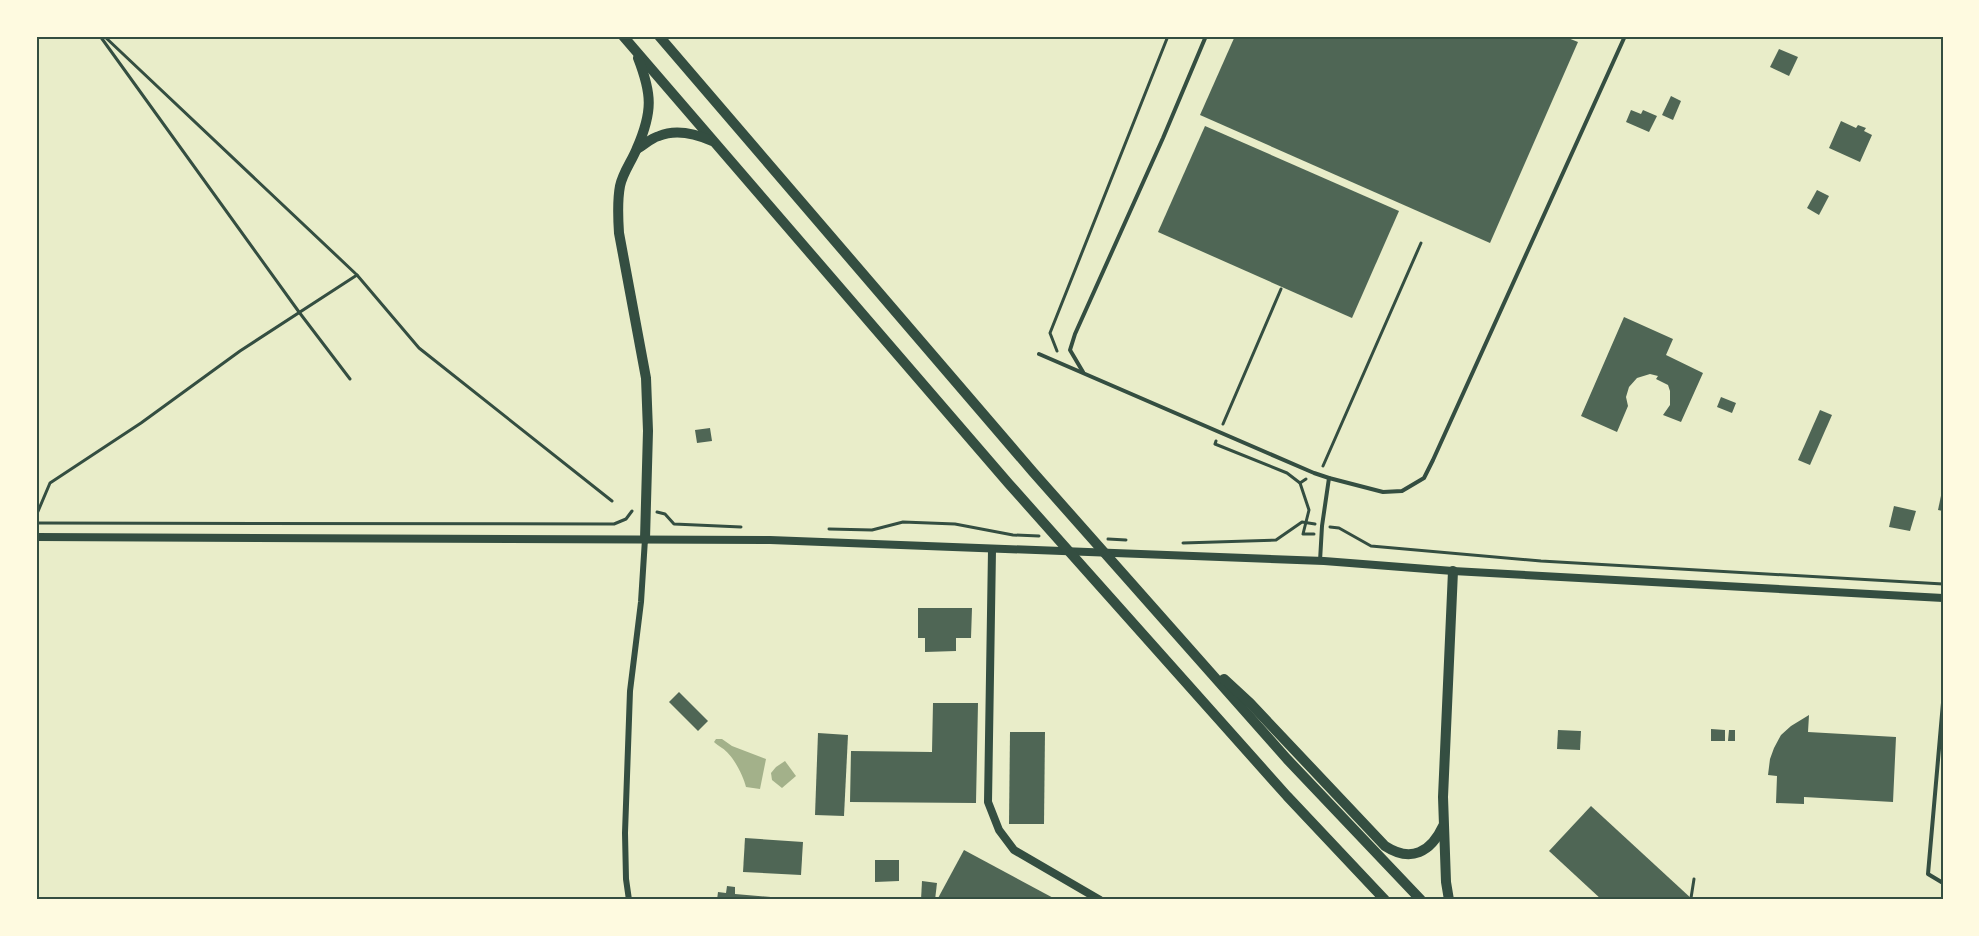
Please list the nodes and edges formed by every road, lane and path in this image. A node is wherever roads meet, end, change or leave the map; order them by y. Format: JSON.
{"nodes":[{"id":1,"x":102,"y":36,"type":"edge"},
{"id":2,"x":623,"y":36,"type":"edge"},
{"id":3,"x":659,"y":36,"type":"edge"},
{"id":4,"x":1168,"y":36,"type":"edge"},
{"id":5,"x":1206,"y":36,"type":"edge"},
{"id":6,"x":1625,"y":36,"type":"edge"},
{"id":7,"x":636,"y":51,"type":"junction"},
{"id":8,"x":717,"y":144,"type":"junction"},
{"id":9,"x":637,"y":149,"type":"junction"},
{"id":10,"x":1421,"y":243,"type":"dead end"},
{"id":11,"x":357,"y":275,"type":"junction"},
{"id":12,"x":1281,"y":289,"type":"dead end"},
{"id":13,"x":299,"y":312,"type":"junction"},
{"id":14,"x":1039,"y":354,"type":"dead end"},
{"id":15,"x":1061,"y":363,"type":"junction"},
{"id":16,"x":1083,"y":372,"type":"junction"},
{"id":17,"x":350,"y":379,"type":"dead end"},
{"id":18,"x":1220,"y":432,"type":"junction"},
{"id":19,"x":1314,"y":473,"type":"junction"},
{"id":20,"x":1329,"y":478,"type":"junction"},
{"id":21,"x":1300,"y":483,"type":"junction"},
{"id":22,"x":612,"y":501,"type":"dead end"},
{"id":23,"x":632,"y":511,"type":"dead end"},
{"id":24,"x":36,"y":516,"type":"edge"},
{"id":25,"x":36,"y":523,"type":"edge"},
{"id":26,"x":1322,"y":534,"type":"junction"},
{"id":27,"x":36,"y":537,"type":"edge"},
{"id":28,"x":645,"y":539,"type":"junction"},
{"id":29,"x":992,"y":550,"type":"junction"},
{"id":30,"x":1320,"y":561,"type":"junction"},
{"id":31,"x":1453,"y":571,"type":"junction"},
{"id":32,"x":1943,"y":597,"type":"edge"},
{"id":33,"x":1182,"y":640,"type":"junction"},
{"id":34,"x":1943,"y":703,"type":"edge"},
{"id":35,"x":1443,"y":826,"type":"junction"},
{"id":36,"x":1694,"y":879,"type":"dead end"},
{"id":37,"x":1943,"y":883,"type":"edge"},
{"id":38,"x":1691,"y":898,"type":"dead end"},
{"id":39,"x":629,"y":900,"type":"edge"},
{"id":40,"x":1100,"y":900,"type":"edge"},
{"id":41,"x":1385,"y":900,"type":"edge"},
{"id":42,"x":1421,"y":900,"type":"edge"},
{"id":43,"x":1449,"y":900,"type":"edge"}],
"edges":[{"from":1,"to":11,"type":"path"},
{"from":1,"to":13,"type":"path"},
{"from":2,"to":7,"type":"main road"},
{"from":3,"to":33,"type":"main road"},
{"from":4,"to":15,"type":"path"},
{"from":5,"to":16,"type":"lane"},
{"from":6,"to":20,"type":"lane"},
{"from":7,"to":8,"type":"main road"},
{"from":7,"to":9,"type":"main road"},
{"from":8,"to":9,"type":"main road"},
{"from":8,"to":41,"type":"main road"},
{"from":9,"to":28,"type":"main road"},
{"from":10,"to":19,"type":"path"},
{"from":11,"to":13,"type":"path"},
{"from":11,"to":22,"type":"path"},
{"from":12,"to":18,"type":"path"},
{"from":13,"to":17,"type":"path"},
{"from":13,"to":24,"type":"path"},
{"from":14,"to":15,"type":"lane"},
{"from":15,"to":16,"type":"lane"},
{"from":16,"to":18,"type":"lane"},
{"from":18,"to":19,"type":"lane"},
{"from":18,"to":21,"type":"path"},
{"from":19,"to":20,"type":"lane"},
{"from":19,"to":21,"type":"path"},
{"from":20,"to":26,"type":"lane"},
{"from":21,"to":26,"type":"path"},
{"from":23,"to":25,"type":"path"},
{"from":26,"to":30,"type":"lane"},
{"from":27,"to":28,"type":"street"},
{"from":28,"to":29,"type":"street"},
{"from":28,"to":39,"type":"street"},
{"from":29,"to":30,"type":"street"},
{"from":29,"to":40,"type":"street"},
{"from":30,"to":31,"type":"street"},
{"from":31,"to":32,"type":"street"},
{"from":31,"to":35,"type":"main road"},
{"from":33,"to":35,"type":"main road"},
{"from":33,"to":42,"type":"main road"},
{"from":34,"to":37,"type":"lane"},
{"from":35,"to":43,"type":"main road"},
{"from":36,"to":38,"type":"path"}]}
